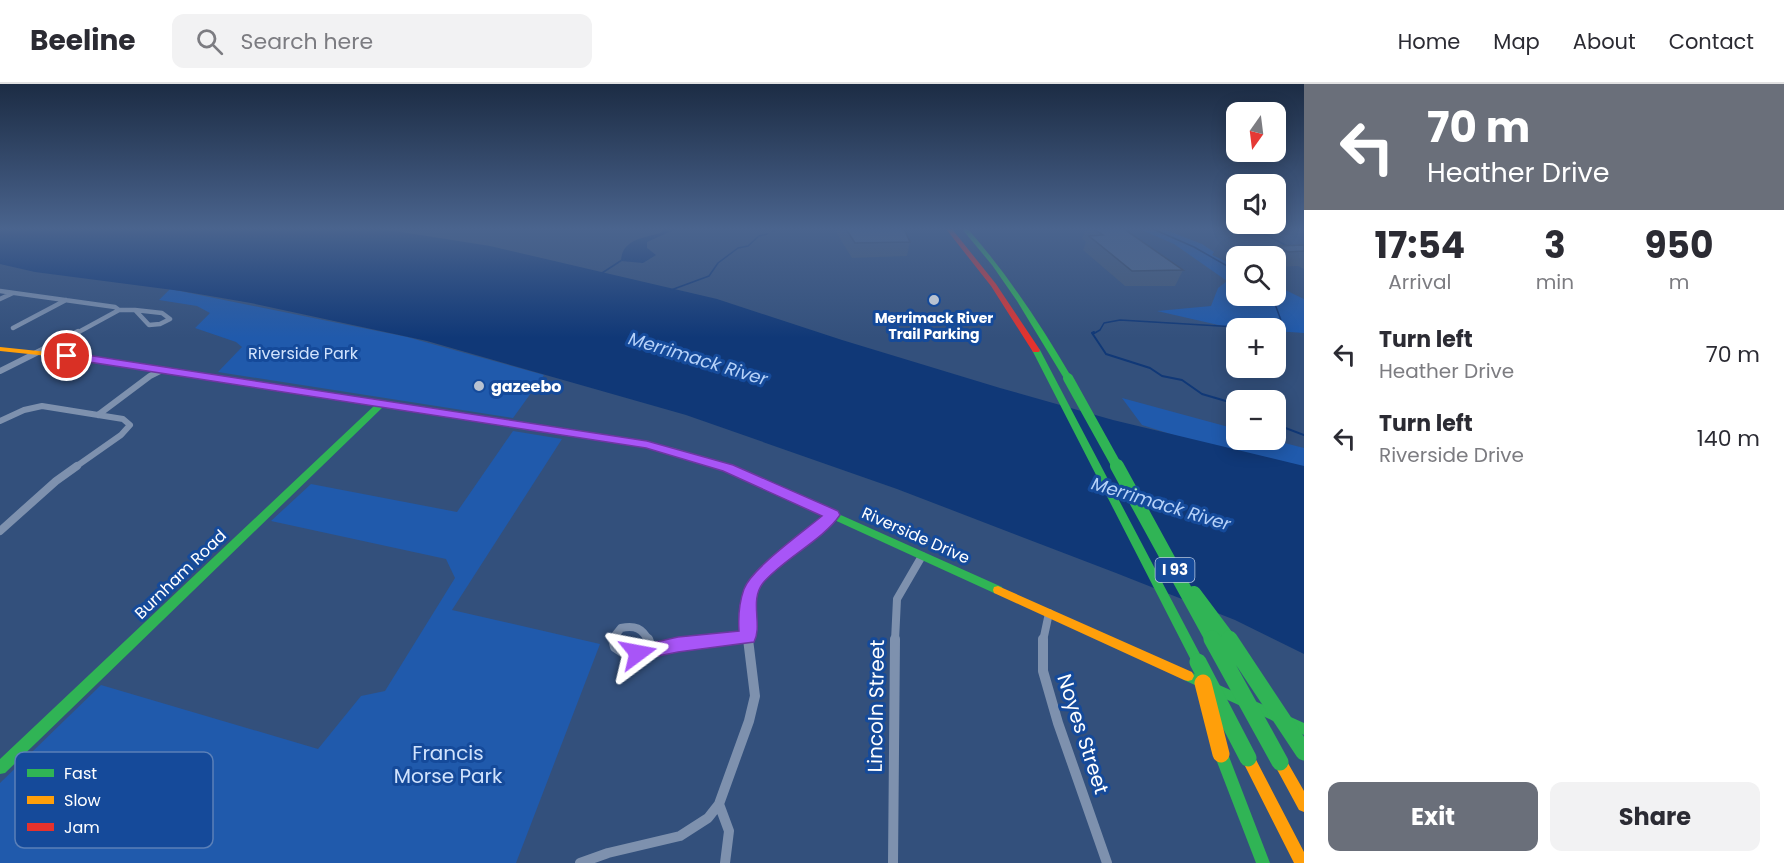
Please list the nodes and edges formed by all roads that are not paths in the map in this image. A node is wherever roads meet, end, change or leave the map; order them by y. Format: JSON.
{"nodes":[{"id":1,"x":978,"y":265,"type":"edge"},
{"id":2,"x":996,"y":265,"type":"edge"},
{"id":3,"x":0,"y":291,"type":"edge"},
{"id":4,"x":13,"y":293,"type":"junction"},
{"id":5,"x":0,"y":299,"type":"edge"},
{"id":6,"x":66,"y":300,"type":"junction"},
{"id":7,"x":119,"y":309,"type":"junction"},
{"id":8,"x":135,"y":310,"type":"junction"},
{"id":9,"x":13,"y":328,"type":"dead end"},
{"id":10,"x":0,"y":349,"type":"edge"},
{"id":11,"x":42,"y":352,"type":"junction"},
{"id":12,"x":162,"y":370,"type":"junction"},
{"id":13,"x":0,"y":371,"type":"edge"},
{"id":14,"x":382,"y":403,"type":"junction"},
{"id":15,"x":98,"y":415,"type":"junction"},
{"id":16,"x":0,"y":421,"type":"edge"},
{"id":17,"x":832,"y":515,"type":"junction"},
{"id":18,"x":0,"y":531,"type":"edge"},
{"id":19,"x":922,"y":556,"type":"junction"},
{"id":20,"x":1172,"y":564,"type":"junction"},
{"id":21,"x":1049,"y":613,"type":"junction"},
{"id":22,"x":748,"y":637,"type":"junction"},
{"id":23,"x":652,"y":650,"type":"junction"},
{"id":24,"x":1198,"y":662,"type":"junction"},
{"id":25,"x":1304,"y":729,"type":"edge"},
{"id":26,"x":17,"y":752,"type":"edge"},
{"id":27,"x":1304,"y":752,"type":"edge"},
{"id":28,"x":15,"y":754,"type":"edge"},
{"id":29,"x":0,"y":768,"type":"edge"},
{"id":30,"x":719,"y":804,"type":"junction"},
{"id":31,"x":1304,"y":805,"type":"edge"},
{"id":32,"x":580,"y":863,"type":"edge"},
{"id":33,"x":725,"y":863,"type":"edge"},
{"id":34,"x":893,"y":863,"type":"edge"},
{"id":35,"x":1107,"y":863,"type":"edge"},
{"id":36,"x":1263,"y":863,"type":"edge"},
{"id":37,"x":1302,"y":863,"type":"edge"}],
"edges":[{"from":1,"to":24,"type":"main road","number":"I 93"},
{"from":2,"to":20,"type":"main road","number":"I 93","bridge":true},
{"from":3,"to":4,"type":"street"},
{"from":4,"to":5,"type":"street"},
{"from":4,"to":6,"type":"street"},
{"from":6,"to":7,"type":"street"},
{"from":6,"to":9,"type":"street"},
{"from":7,"to":8,"type":"street"},
{"from":7,"to":11,"type":"street"},
{"from":8,"to":8,"type":"street"},
{"from":10,"to":11,"type":"main road","name":"Riverside Drive"},
{"from":11,"to":12,"type":"main road","name":"Riverside Drive"},
{"from":11,"to":13,"type":"street"},
{"from":12,"to":14,"type":"main road","name":"Riverside Drive"},
{"from":12,"to":15,"type":"street"},
{"from":14,"to":17,"type":"main road","name":"Riverside Drive"},
{"from":14,"to":26,"type":"main road","name":"Burnham Road"},
{"from":15,"to":16,"type":"street"},
{"from":15,"to":18,"type":"street"},
{"from":17,"to":19,"type":"main road","name":"Riverside Drive"},
{"from":17,"to":22,"type":"street"},
{"from":19,"to":21,"type":"main road","name":"Riverside Drive"},
{"from":19,"to":34,"type":"street","name":"Lincoln Street"},
{"from":20,"to":27,"type":"main road","bridge":true},
{"from":20,"to":31,"type":"main road","number":"I 93","bridge":true},
{"from":21,"to":25,"type":"main road","name":"Riverside Drive"},
{"from":21,"to":35,"type":"street","name":"Noyes Street"},
{"from":22,"to":23,"type":"street"},
{"from":22,"to":30,"type":"street"},
{"from":23,"to":23,"type":"street"},
{"from":24,"to":36,"type":"main road","bridge":true},
{"from":24,"to":37,"type":"main road","number":"I 93","bridge":true},
{"from":28,"to":29,"type":"main road","name":"Burnham Road"},
{"from":30,"to":32,"type":"street"},
{"from":30,"to":33,"type":"street"}]}
